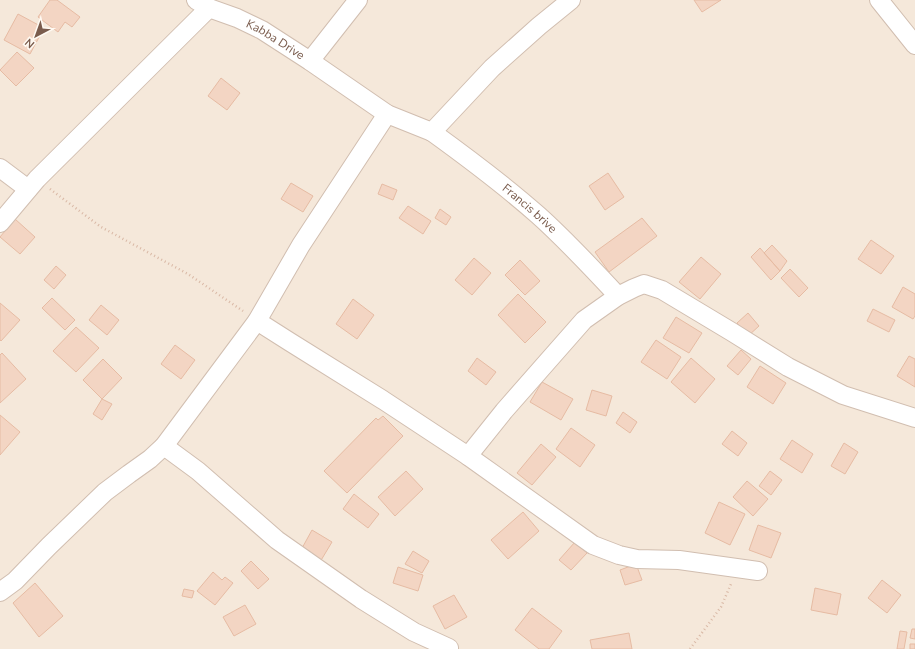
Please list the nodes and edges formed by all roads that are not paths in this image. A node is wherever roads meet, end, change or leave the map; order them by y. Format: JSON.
{"nodes":[{"id":1,"x":358,"y":0,"type":"edge"},
{"id":2,"x":571,"y":0,"type":"edge"},
{"id":3,"x":879,"y":0,"type":"edge"},
{"id":4,"x":203,"y":4,"type":"edge"},
{"id":5,"x":915,"y":45,"type":"edge"},
{"id":6,"x":310,"y":61,"type":"junction"},
{"id":7,"x":387,"y":114,"type":"junction"},
{"id":8,"x":432,"y":132,"type":"junction"},
{"id":9,"x":0,"y":168,"type":"edge"},
{"id":10,"x":33,"y":184,"type":"junction"},
{"id":11,"x":0,"y":223,"type":"edge"},
{"id":12,"x":618,"y":296,"type":"junction"},
{"id":13,"x":257,"y":321,"type":"junction"},
{"id":14,"x":915,"y":418,"type":"edge"},
{"id":15,"x":164,"y":446,"type":"junction"},
{"id":16,"x":468,"y":456,"type":"junction"},
{"id":17,"x":758,"y":570,"type":"dead end"},
{"id":18,"x":0,"y":592,"type":"edge"},
{"id":19,"x":449,"y":648,"type":"edge"}],
"edges":[{"from":1,"to":6,"type":"street"},
{"from":2,"to":8,"type":"street"},
{"from":3,"to":5,"type":"street"},
{"from":4,"to":6,"type":"street","name":"Kabba Drive"},
{"from":4,"to":10,"type":"street","name":"Kabba Drive"},
{"from":6,"to":7,"type":"street","name":"Kabba Drive"},
{"from":7,"to":8,"type":"street","name":"Kabba Drive"},
{"from":7,"to":13,"type":"street"},
{"from":8,"to":12,"type":"street","name":"Francis brive"},
{"from":9,"to":10,"type":"street"},
{"from":10,"to":11,"type":"street","name":"Kabba Drive"},
{"from":12,"to":14,"type":"street"},
{"from":12,"to":16,"type":"street"},
{"from":13,"to":15,"type":"street"},
{"from":13,"to":16,"type":"street"},
{"from":15,"to":18,"type":"street"},
{"from":15,"to":19,"type":"street"},
{"from":16,"to":17,"type":"street"}]}
